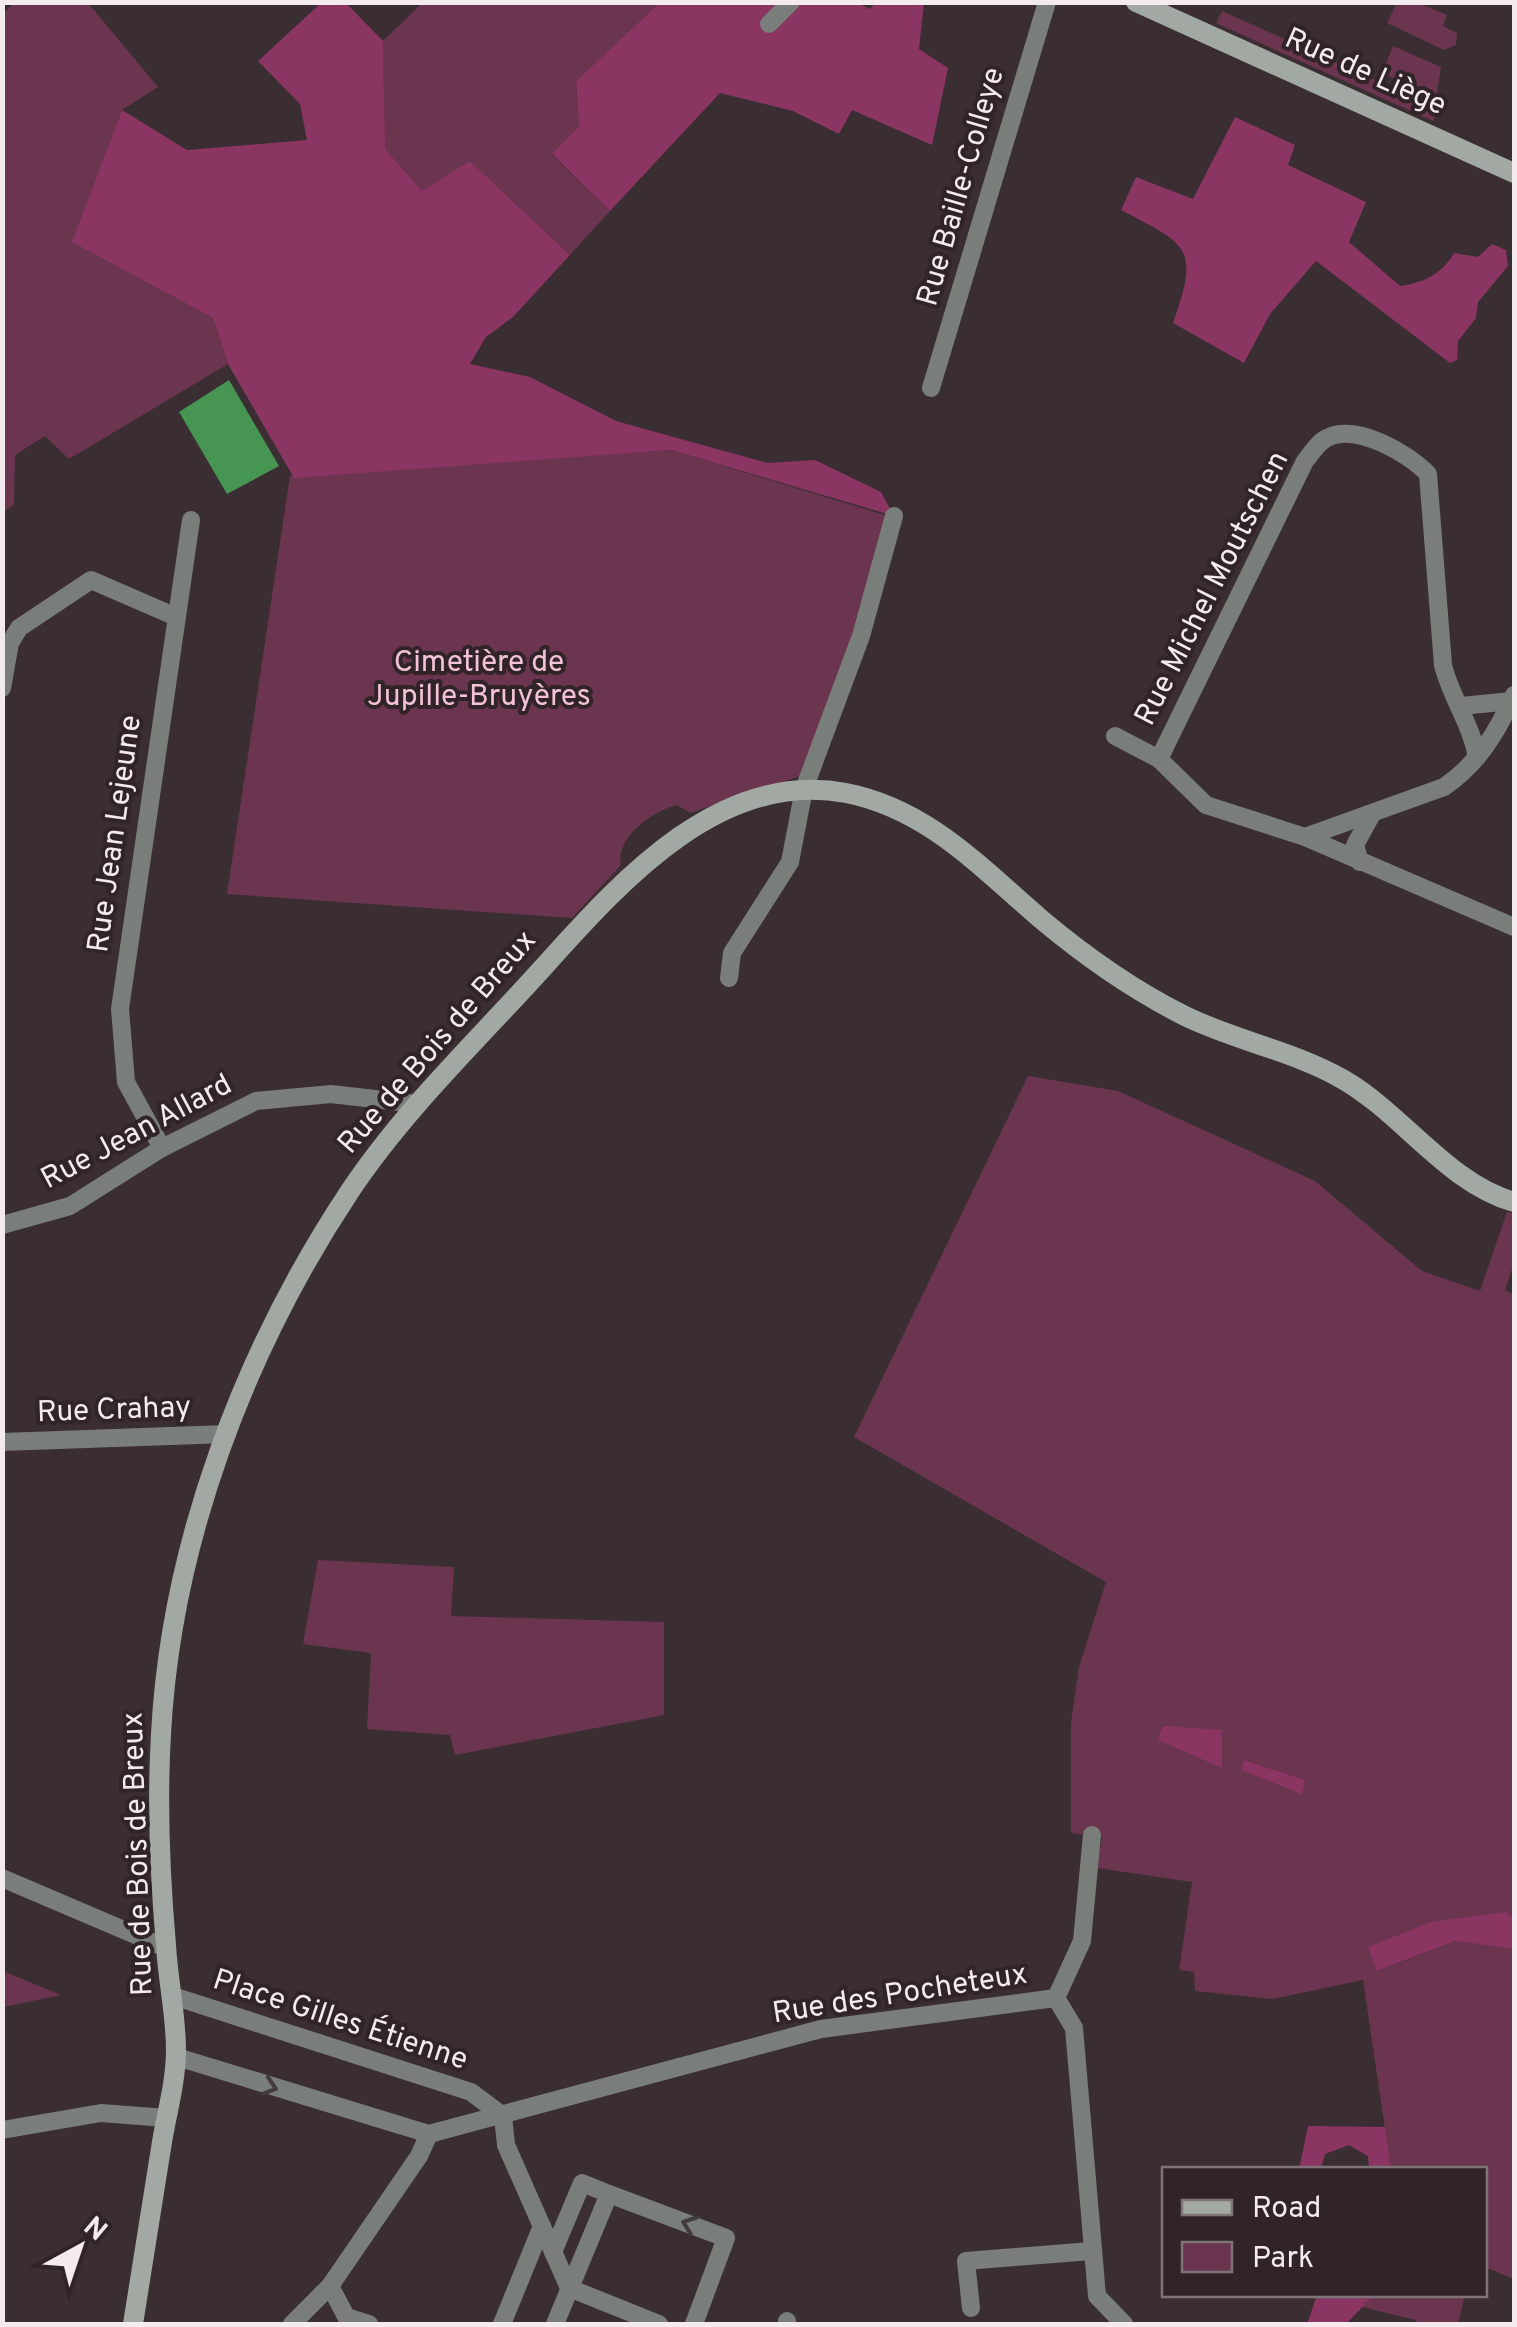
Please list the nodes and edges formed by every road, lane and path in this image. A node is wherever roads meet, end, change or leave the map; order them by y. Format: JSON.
{"nodes":[{"id":1,"x":792,"y":2,"type":"edge"},
{"id":2,"x":1047,"y":2,"type":"edge"},
{"id":3,"x":1136,"y":2,"type":"edge"},
{"id":4,"x":769,"y":24,"type":"dead end"},
{"id":5,"x":1514,"y":173,"type":"edge"},
{"id":6,"x":931,"y":388,"type":"dead end"},
{"id":7,"x":894,"y":516,"type":"dead end"},
{"id":8,"x":190,"y":520,"type":"dead end"},
{"id":9,"x":174,"y":616,"type":"junction"},
{"id":10,"x":2,"y":688,"type":"edge"},
{"id":11,"x":1513,"y":698,"type":"edge"},
{"id":12,"x":1462,"y":706,"type":"junction"},
{"id":13,"x":1115,"y":736,"type":"dead end"},
{"id":14,"x":1477,"y":757,"type":"junction"},
{"id":15,"x":1159,"y":759,"type":"junction"},
{"id":16,"x":804,"y":789,"type":"junction"},
{"id":17,"x":1372,"y":816,"type":"junction"},
{"id":18,"x":1304,"y":837,"type":"junction"},
{"id":19,"x":1360,"y":862,"type":"junction"},
{"id":20,"x":1514,"y":928,"type":"edge"},
{"id":21,"x":728,"y":978,"type":"dead end"},
{"id":22,"x":418,"y":1104,"type":"junction"},
{"id":23,"x":162,"y":1148,"type":"junction"},
{"id":24,"x":1514,"y":1202,"type":"edge"},
{"id":25,"x":2,"y":1225,"type":"edge"},
{"id":26,"x":227,"y":1434,"type":"junction"},
{"id":27,"x":2,"y":1442,"type":"edge"},
{"id":28,"x":1092,"y":1836,"type":"dead end"},
{"id":29,"x":2,"y":1878,"type":"edge"},
{"id":30,"x":166,"y":1948,"type":"junction"},
{"id":31,"x":173,"y":1996,"type":"junction"},
{"id":32,"x":1056,"y":1998,"type":"junction"},
{"id":33,"x":176,"y":2057,"type":"junction"},
{"id":34,"x":503,"y":2116,"type":"junction"},
{"id":35,"x":166,"y":2118,"type":"junction"},
{"id":36,"x":2,"y":2130,"type":"edge"},
{"id":37,"x":428,"y":2134,"type":"junction"},
{"id":38,"x":609,"y":2194,"type":"junction"},
{"id":39,"x":542,"y":2226,"type":"junction"},
{"id":40,"x":1091,"y":2251,"type":"junction"},
{"id":41,"x":553,"y":2252,"type":"junction"},
{"id":42,"x":330,"y":2286,"type":"junction"},
{"id":43,"x":570,"y":2288,"type":"junction"},
{"id":44,"x":971,"y":2308,"type":"dead end"},
{"id":45,"x":350,"y":2321,"type":"edge"},
{"id":46,"x":133,"y":2324,"type":"edge"},
{"id":47,"x":292,"y":2324,"type":"edge"},
{"id":48,"x":369,"y":2324,"type":"edge"},
{"id":49,"x":502,"y":2324,"type":"edge"},
{"id":50,"x":554,"y":2324,"type":"edge"},
{"id":51,"x":659,"y":2324,"type":"edge"},
{"id":52,"x":694,"y":2324,"type":"edge"},
{"id":53,"x":1124,"y":2324,"type":"edge"}],
"edges":[{"from":1,"to":4,"type":"street"},
{"from":2,"to":6,"type":"street","name":"Rue Baille-Colleye"},
{"from":3,"to":5,"type":"street","name":"Rue de Liège"},
{"from":7,"to":16,"type":"street"},
{"from":8,"to":9,"type":"street","name":"Rue Jean Lejeune"},
{"from":9,"to":10,"type":"street"},
{"from":9,"to":23,"type":"street","name":"Rue Jean Lejeune"},
{"from":11,"to":12,"type":"street"},
{"from":11,"to":14,"type":"street"},
{"from":12,"to":14,"type":"street","name":"Rue Michel Moutschen"},
{"from":12,"to":15,"type":"street","name":"Rue Michel Moutschen"},
{"from":13,"to":15,"type":"street","name":"Rue Michel Moutschen"},
{"from":14,"to":17,"type":"street"},
{"from":15,"to":18,"type":"street","name":"Rue Michel Moutschen"},
{"from":16,"to":21,"type":"street"},
{"from":16,"to":22,"type":"street","name":"Rue de Bois de Breux"},
{"from":16,"to":24,"type":"street","name":"Rue de Bois de Breux"},
{"from":17,"to":18,"type":"street"},
{"from":17,"to":19,"type":"street"},
{"from":18,"to":19,"type":"street","name":"Rue Michel Moutschen"},
{"from":19,"to":20,"type":"street","name":"Rue Michel Moutschen"},
{"from":22,"to":23,"type":"street","name":"Rue Jean Allard"},
{"from":22,"to":26,"type":"street","name":"Rue de Bois de Breux"},
{"from":23,"to":25,"type":"street","name":"Rue Jean Allard"},
{"from":26,"to":27,"type":"street","name":"Rue Crahay"},
{"from":26,"to":30,"type":"street","name":"Rue de Bois de Breux"},
{"from":28,"to":32,"type":"street"},
{"from":29,"to":30,"type":"street"},
{"from":30,"to":31,"type":"street","name":"Rue de Bois de Breux"},
{"from":31,"to":33,"type":"street","name":"Rue de Bois de Breux"},
{"from":31,"to":34,"type":"street","name":"Place Gilles Étienne"},
{"from":32,"to":34,"type":"street","name":"Rue des Pocheteux"},
{"from":32,"to":40,"type":"street","name":"Rue des Pocheteux"},
{"from":33,"to":35,"type":"street","name":"Rue de Bois de Breux"},
{"from":33,"to":37,"type":"street","one_way":true},
{"from":34,"to":37,"type":"street"},
{"from":34,"to":39,"type":"street"},
{"from":35,"to":36,"type":"street"},
{"from":35,"to":46,"type":"street","name":"Rue de Bois de Breux"},
{"from":37,"to":42,"type":"street"},
{"from":38,"to":41,"type":"street"},
{"from":38,"to":43,"type":"street"},
{"from":52,"to":38,"type":"street","one_way":true},
{"from":39,"to":41,"type":"street"},
{"from":39,"to":49,"type":"street"},
{"from":40,"to":44,"type":"street"},
{"from":40,"to":53,"type":"street","name":"Rue des Pocheteux"},
{"from":41,"to":43,"type":"street"},
{"from":42,"to":45,"type":"street"},
{"from":42,"to":47,"type":"street"},
{"from":43,"to":50,"type":"street"},
{"from":43,"to":51,"type":"street"},
{"from":45,"to":48,"type":"street"}]}
